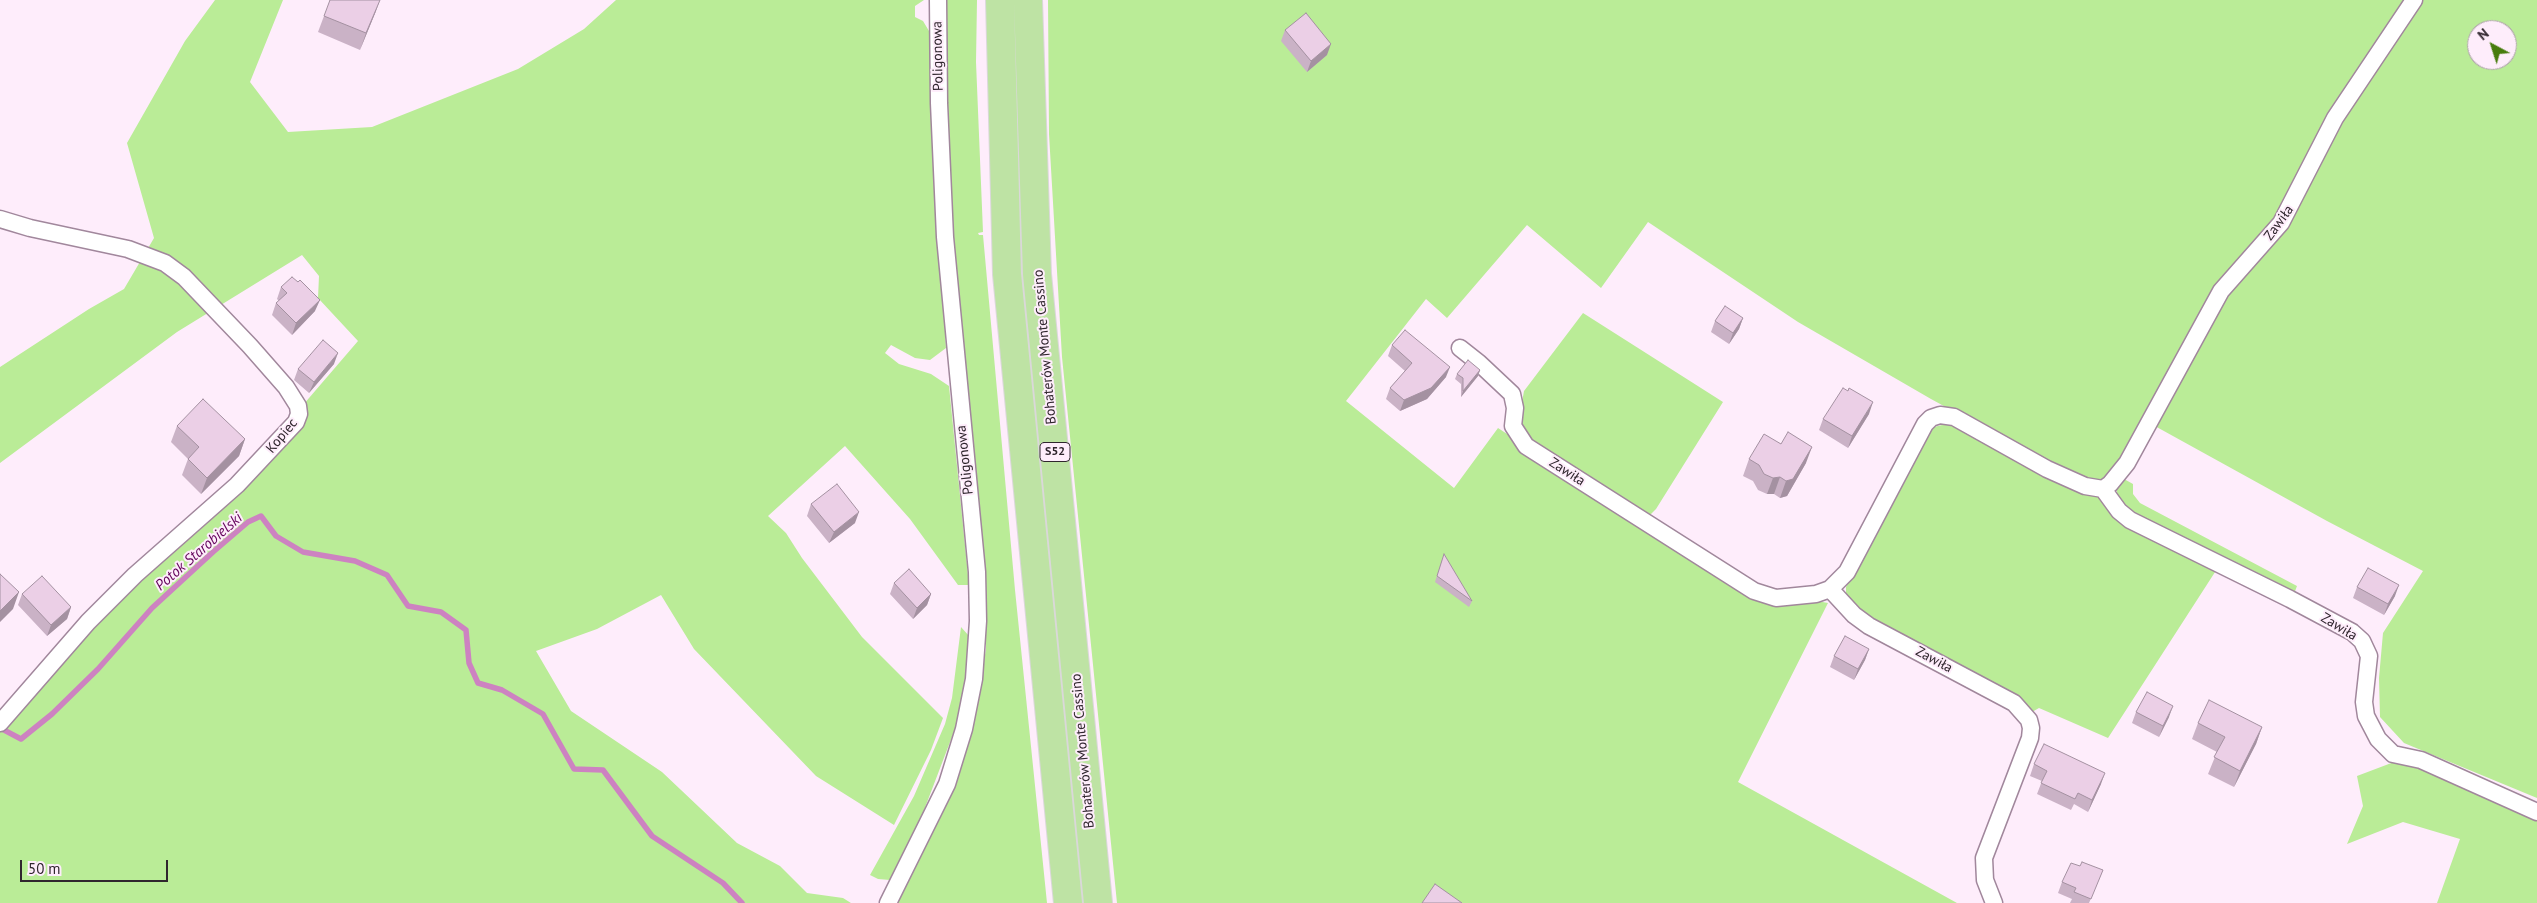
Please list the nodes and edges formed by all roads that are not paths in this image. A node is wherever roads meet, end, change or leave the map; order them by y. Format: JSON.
{"nodes":[{"id":1,"x":938,"y":0,"type":"edge"},
{"id":2,"x":1000,"y":0,"type":"edge"},
{"id":3,"x":1028,"y":0,"type":"edge"},
{"id":4,"x":2414,"y":0,"type":"edge"},
{"id":5,"x":0,"y":219,"type":"edge"},
{"id":6,"x":1460,"y":348,"type":"dead end"},
{"id":7,"x":2103,"y":489,"type":"junction"},
{"id":8,"x":1830,"y":588,"type":"junction"},
{"id":9,"x":0,"y":723,"type":"edge"},
{"id":10,"x":2537,"y":812,"type":"edge"},
{"id":11,"x":888,"y":903,"type":"edge"},
{"id":12,"x":1068,"y":903,"type":"edge"},
{"id":13,"x":1098,"y":903,"type":"edge"},
{"id":14,"x":1994,"y":903,"type":"edge"}],
"edges":[{"from":1,"to":11,"type":"street","name":"Poligonowa"},
{"from":2,"to":12,"type":"highway","name":"Bohaterów Monte Cassino","number":"S52"},
{"from":3,"to":13,"type":"highway","name":"Bohaterów Monte Cassino","number":"S52"},
{"from":4,"to":7,"type":"street","name":"Zawiła"},
{"from":5,"to":9,"type":"street","name":"Kopiec"},
{"from":6,"to":8,"type":"street","name":"Zawiła"},
{"from":7,"to":8,"type":"street","name":"Zawiła"},
{"from":7,"to":10,"type":"street","name":"Zawiła"},
{"from":8,"to":14,"type":"street","name":"Zawiła"}]}
